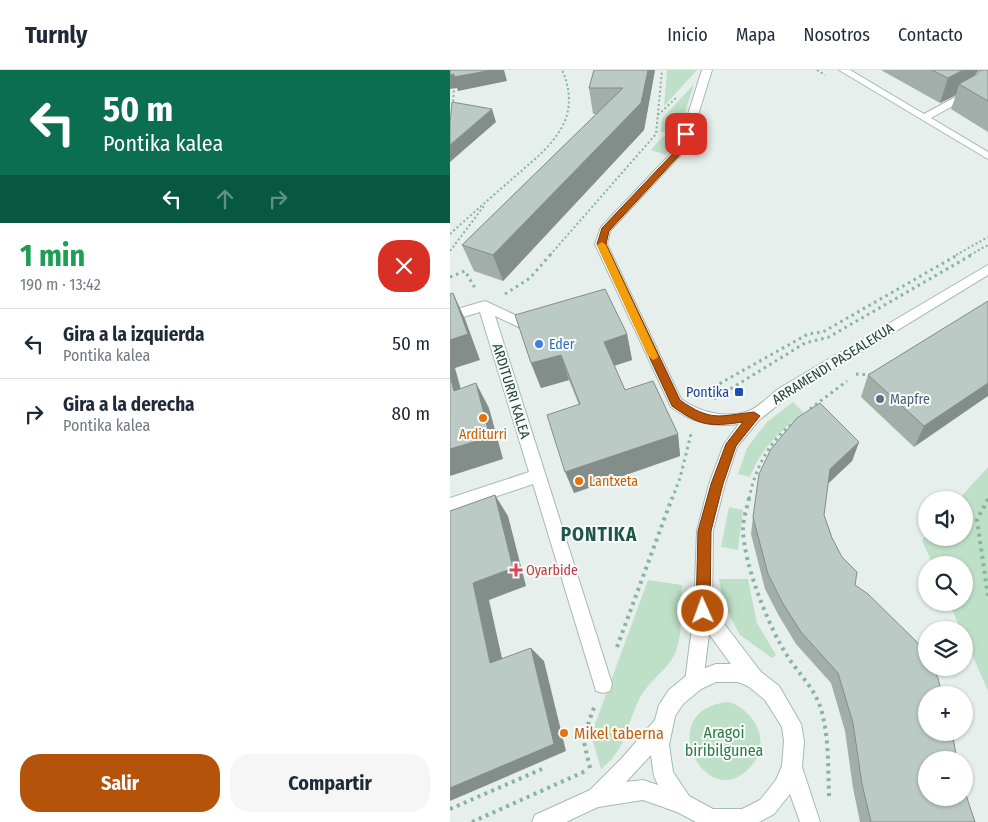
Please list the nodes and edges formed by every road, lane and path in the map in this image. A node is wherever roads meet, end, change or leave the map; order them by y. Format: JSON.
{"nodes":[{"id":1,"x":562,"y":70,"type":"edge"},
{"id":2,"x":662,"y":70,"type":"edge"},
{"id":3,"x":707,"y":70,"type":"edge"},
{"id":4,"x":844,"y":70,"type":"edge"},
{"id":5,"x":986,"y":70,"type":"edge"},
{"id":6,"x":453,"y":82,"type":"edge"},
{"id":7,"x":452,"y":114,"type":"edge"},
{"id":8,"x":924,"y":118,"type":"junction"},
{"id":9,"x":988,"y":156,"type":"edge"},
{"id":10,"x":487,"y":201,"type":"junction"},
{"id":11,"x":450,"y":234,"type":"edge"},
{"id":12,"x":988,"y":237,"type":"edge"},
{"id":13,"x":450,"y":252,"type":"edge"},
{"id":14,"x":988,"y":269,"type":"edge"},
{"id":15,"x":450,"y":278,"type":"edge"},
{"id":16,"x":485,"y":306,"type":"junction"},
{"id":17,"x":450,"y":316,"type":"edge"},
{"id":18,"x":544,"y":320,"type":"edge"},
{"id":19,"x":881,"y":376,"type":"edge"},
{"id":20,"x":687,"y":412,"type":"junction"},
{"id":21,"x":804,"y":414,"type":"edge"},
{"id":22,"x":754,"y":416,"type":"junction"},
{"id":23,"x":797,"y":420,"type":"edge"},
{"id":24,"x":538,"y":476,"type":"junction"},
{"id":25,"x":988,"y":499,"type":"edge"},
{"id":26,"x":450,"y":505,"type":"edge"},
{"id":27,"x":988,"y":596,"type":"edge"},
{"id":28,"x":703,"y":611,"type":"junction"},
{"id":29,"x":754,"y":679,"type":"junction"},
{"id":30,"x":694,"y":682,"type":"junction"},
{"id":31,"x":603,"y":684,"type":"joint"},
{"id":32,"x":664,"y":724,"type":"junction"},
{"id":33,"x":792,"y":767,"type":"junction"},
{"id":34,"x":590,"y":768,"type":"junction"},
{"id":35,"x":542,"y":769,"type":"edge"},
{"id":36,"x":597,"y":797,"type":"junction"},
{"id":37,"x":829,"y":799,"type":"dead end"},
{"id":38,"x":682,"y":803,"type":"junction"},
{"id":39,"x":450,"y":809,"type":"edge"},
{"id":40,"x":745,"y":821,"type":"edge"},
{"id":41,"x":472,"y":822,"type":"edge"},
{"id":42,"x":542,"y":822,"type":"edge"},
{"id":43,"x":810,"y":822,"type":"edge"}],
"edges":[{"from":1,"to":10,"type":"path"},
{"from":2,"to":16,"type":"path"},
{"from":3,"to":20,"type":"street"},
{"from":4,"to":8,"type":"street"},
{"from":5,"to":8,"type":"street"},
{"from":6,"to":7,"type":"path"},
{"from":8,"to":9,"type":"street"},
{"from":10,"to":11,"type":"path"},
{"from":10,"to":13,"type":"path"},
{"from":12,"to":20,"type":"path"},
{"from":14,"to":22,"type":"street","name":"ARRAMENDI PASEALEKUA"},
{"from":15,"to":16,"type":"path"},
{"from":16,"to":17,"type":"street"},
{"from":16,"to":18,"type":"street"},
{"from":16,"to":24,"type":"street","name":"ARDITURRI KALEA"},
{"from":19,"to":21,"type":"path"},
{"from":20,"to":22,"type":"street"},
{"from":22,"to":28,"type":"street","name":"ARRAMENDI PASEALEKUA"},
{"from":23,"to":37,"type":"path"},
{"from":24,"to":26,"type":"street"},
{"from":24,"to":31,"type":"street","name":"ARDITURRI KALEA"},
{"from":25,"to":27,"type":"path"},
{"from":28,"to":29,"type":"street"},
{"from":28,"to":30,"type":"street","name":"ARRAMENDI PASEALEKUA"},
{"from":29,"to":30,"type":"street"},
{"from":29,"to":33,"type":"street"},
{"from":30,"to":32,"type":"street"},
{"from":31,"to":34,"type":"path"},
{"from":32,"to":36,"type":"street"},
{"from":32,"to":38,"type":"street"},
{"from":33,"to":40,"type":"street"},
{"from":33,"to":43,"type":"street"},
{"from":34,"to":36,"type":"path"},
{"from":34,"to":41,"type":"path"},
{"from":35,"to":39,"type":"path"},
{"from":36,"to":38,"type":"street"},
{"from":36,"to":42,"type":"street"},
{"from":38,"to":40,"type":"street"}]}
